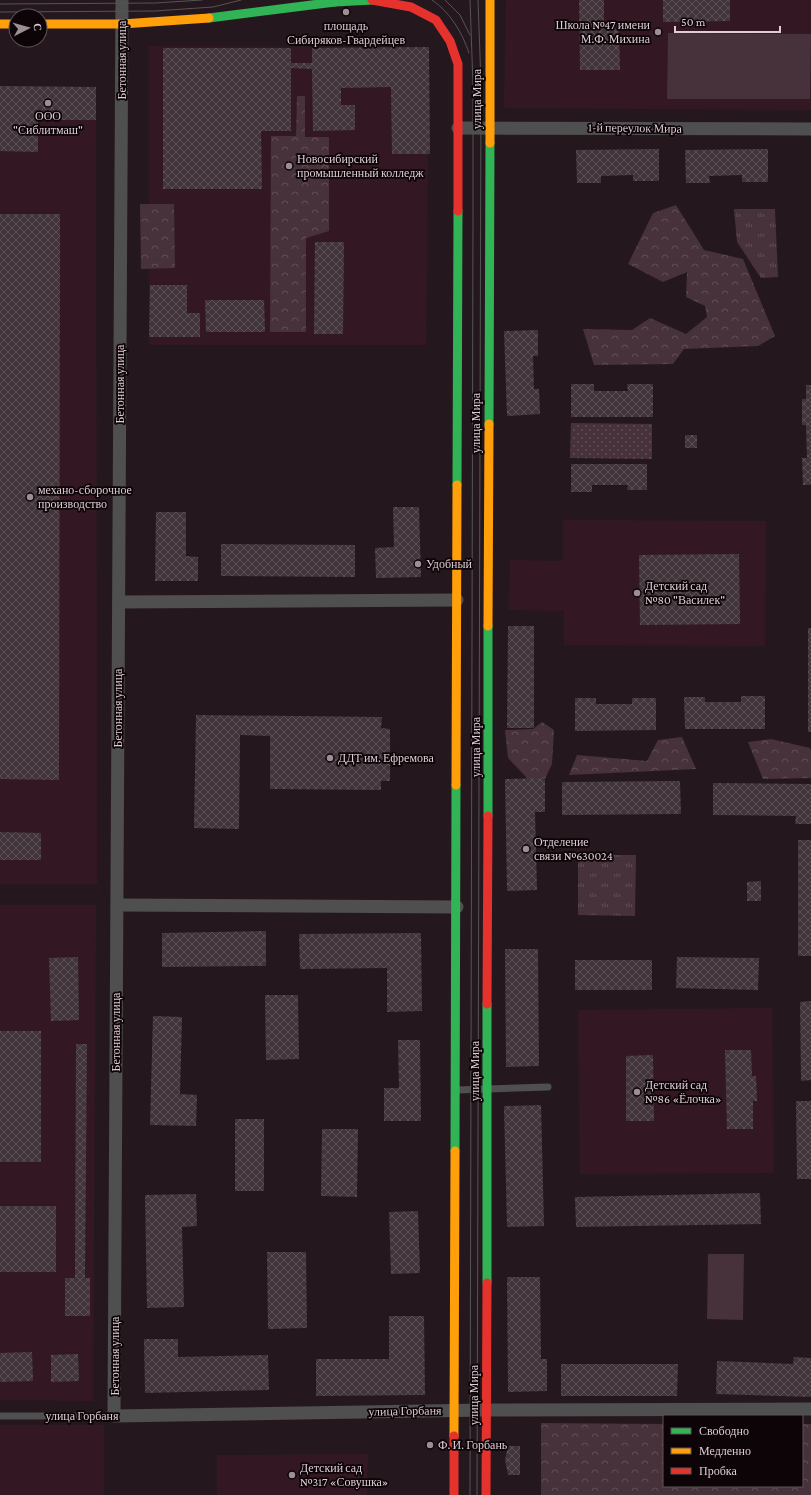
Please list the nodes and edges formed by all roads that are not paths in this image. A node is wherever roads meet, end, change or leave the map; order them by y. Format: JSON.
{"nodes":[{"id":1,"x":122,"y":0,"type":"edge"},
{"id":2,"x":373,"y":0,"type":"edge"},
{"id":3,"x":378,"y":0,"type":"edge"},
{"id":4,"x":490,"y":0,"type":"edge"},
{"id":5,"x":333,"y":1,"type":"edge"},
{"id":6,"x":48,"y":24,"type":"edge"},
{"id":7,"x":122,"y":24,"type":"junction"},
{"id":8,"x":458,"y":128,"type":"junction"},
{"id":9,"x":489,"y":128,"type":"junction"},
{"id":10,"x":811,"y":129,"type":"edge"},
{"id":11,"x":457,"y":600,"type":"junction"},
{"id":12,"x":119,"y":602,"type":"junction"},
{"id":13,"x":117,"y":905,"type":"junction"},
{"id":14,"x":457,"y":907,"type":"junction"},
{"id":15,"x":548,"y":1088,"type":"dead end"},
{"id":16,"x":487,"y":1089,"type":"junction"},
{"id":17,"x":456,"y":1090,"type":"junction"},
{"id":18,"x":811,"y":1409,"type":"edge"},
{"id":19,"x":454,"y":1410,"type":"junction"},
{"id":20,"x":486,"y":1410,"type":"junction"},
{"id":21,"x":0,"y":1416,"type":"edge"},
{"id":22,"x":114,"y":1416,"type":"junction"},
{"id":23,"x":454,"y":1495,"type":"edge"},
{"id":24,"x":486,"y":1495,"type":"edge"}],
"edges":[{"from":1,"to":7,"type":"street","name":"Бетонная улица"},
{"from":2,"to":3,"type":"street"},
{"from":2,"to":5,"type":"street"},
{"from":2,"to":8,"type":"street","name":"улица Мира"},
{"from":4,"to":9,"type":"street","name":"улица Мира"},
{"from":5,"to":7,"type":"street"},
{"from":6,"to":7,"type":"street"},
{"from":7,"to":12,"type":"street","name":"Бетонная улица"},
{"from":8,"to":9,"type":"street","name":"1-й переулок Мира"},
{"from":8,"to":11,"type":"street","name":"улица Мира"},
{"from":9,"to":10,"type":"street","name":"1-й переулок Мира"},
{"from":9,"to":16,"type":"street","name":"улица Мира"},
{"from":11,"to":12,"type":"street"},
{"from":11,"to":14,"type":"street","name":"улица Мира"},
{"from":12,"to":13,"type":"street","name":"Бетонная улица"},
{"from":13,"to":14,"type":"street"},
{"from":13,"to":22,"type":"street","name":"Бетонная улица"},
{"from":14,"to":17,"type":"street","name":"улица Мира"},
{"from":15,"to":16,"type":"lane"},
{"from":16,"to":17,"type":"lane"},
{"from":16,"to":20,"type":"street","name":"улица Мира"},
{"from":17,"to":19,"type":"street","name":"улица Мира"},
{"from":18,"to":20,"type":"street","name":"улица Горбаня"},
{"from":19,"to":20,"type":"street","name":"улица Горбаня"},
{"from":19,"to":22,"type":"street","name":"улица Горбаня"},
{"from":19,"to":23,"type":"street","name":"улица Мира"},
{"from":20,"to":24,"type":"street","name":"улица Мира"},
{"from":21,"to":22,"type":"lane","name":"улица Горбаня"}]}
